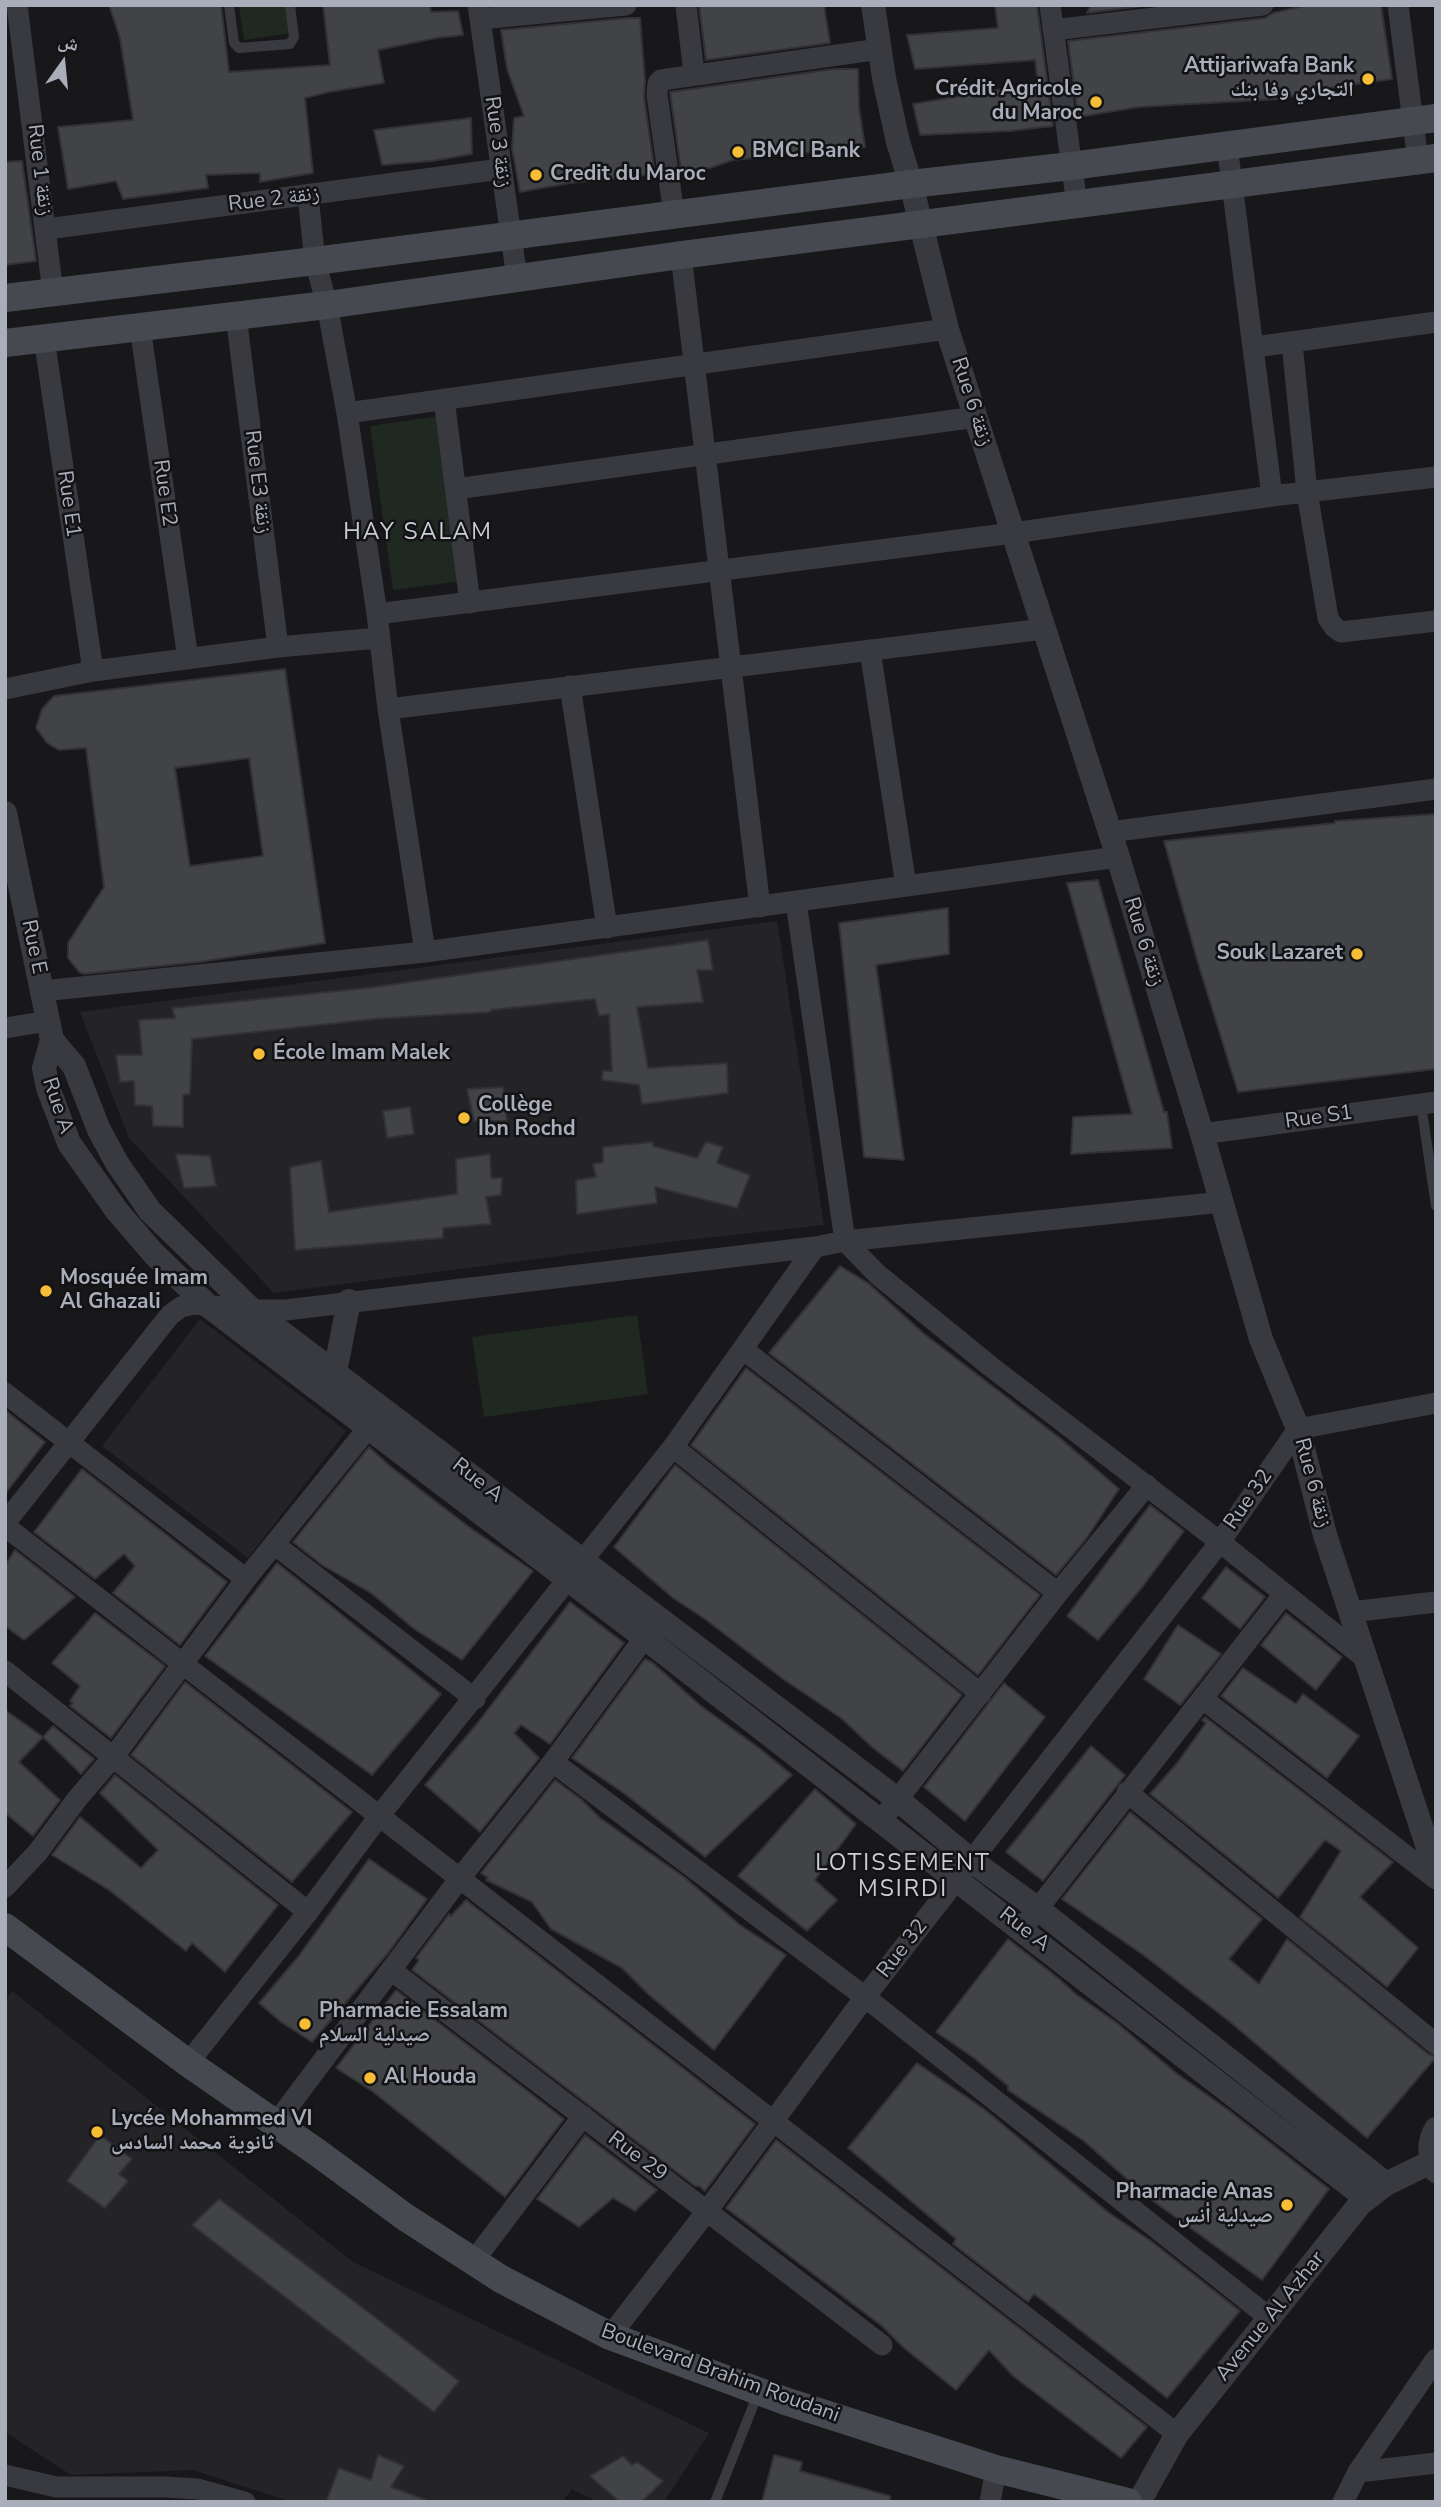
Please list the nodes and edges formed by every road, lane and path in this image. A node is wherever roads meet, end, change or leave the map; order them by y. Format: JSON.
{"nodes":[{"id":1,"x":17,"y":5,"type":"edge"},
{"id":2,"x":229,"y":5,"type":"edge"},
{"id":3,"x":290,"y":5,"type":"edge"},
{"id":4,"x":626,"y":5,"type":"edge"},
{"id":5,"x":686,"y":5,"type":"edge"},
{"id":6,"x":873,"y":5,"type":"edge"},
{"id":7,"x":1263,"y":5,"type":"edge"},
{"id":8,"x":1398,"y":5,"type":"edge"},
{"id":9,"x":479,"y":12,"type":"edge"},
{"id":10,"x":1054,"y":14,"type":"edge"},
{"id":11,"x":880,"y":49,"type":"junction"},
{"id":12,"x":694,"y":74,"type":"junction"},
{"id":13,"x":1424,"y":119,"type":"edge"},
{"id":14,"x":1227,"y":145,"type":"junction"},
{"id":15,"x":1427,"y":160,"type":"edge"},
{"id":16,"x":1071,"y":166,"type":"junction"},
{"id":17,"x":501,"y":169,"type":"junction"},
{"id":18,"x":911,"y":184,"type":"junction"},
{"id":19,"x":1233,"y":185,"type":"junction"},
{"id":20,"x":308,"y":196,"type":"junction"},
{"id":21,"x":1077,"y":205,"type":"junction"},
{"id":22,"x":674,"y":214,"type":"junction"},
{"id":23,"x":921,"y":224,"type":"junction"},
{"id":24,"x":47,"y":229,"type":"junction"},
{"id":25,"x":510,"y":234,"type":"junction"},
{"id":26,"x":681,"y":255,"type":"junction"},
{"id":27,"x":315,"y":261,"type":"junction"},
{"id":28,"x":517,"y":278,"type":"junction"},
{"id":29,"x":53,"y":293,"type":"junction"},
{"id":30,"x":5,"y":298,"type":"edge"},
{"id":31,"x":327,"y":305,"type":"junction"},
{"id":32,"x":236,"y":316,"type":"junction"},
{"id":33,"x":1436,"y":322,"type":"edge"},
{"id":34,"x":140,"y":327,"type":"junction"},
{"id":35,"x":947,"y":329,"type":"junction"},
{"id":36,"x":44,"y":338,"type":"junction"},
{"id":37,"x":5,"y":343,"type":"edge"},
{"id":38,"x":1292,"y":343,"type":"junction"},
{"id":39,"x":1255,"y":347,"type":"junction"},
{"id":40,"x":694,"y":365,"type":"junction"},
{"id":41,"x":444,"y":399,"type":"junction"},
{"id":42,"x":347,"y":413,"type":"junction"},
{"id":43,"x":976,"y":417,"type":"junction"},
{"id":44,"x":705,"y":453,"type":"junction"},
{"id":45,"x":1436,"y":477,"type":"edge"},
{"id":46,"x":456,"y":489,"type":"junction"},
{"id":47,"x":1307,"y":492,"type":"junction"},
{"id":48,"x":1272,"y":496,"type":"junction"},
{"id":49,"x":1013,"y":533,"type":"junction"},
{"id":50,"x":719,"y":571,"type":"junction"},
{"id":51,"x":470,"y":603,"type":"junction"},
{"id":52,"x":377,"y":614,"type":"junction"},
{"id":53,"x":1436,"y":621,"type":"edge"},
{"id":54,"x":1044,"y":629,"type":"junction"},
{"id":55,"x":379,"y":638,"type":"junction"},
{"id":56,"x":278,"y":647,"type":"junction"},
{"id":57,"x":870,"y":650,"type":"junction"},
{"id":58,"x":188,"y":659,"type":"junction"},
{"id":59,"x":731,"y":667,"type":"junction"},
{"id":60,"x":93,"y":671,"type":"junction"},
{"id":61,"x":570,"y":685,"type":"junction"},
{"id":62,"x":5,"y":689,"type":"edge"},
{"id":63,"x":388,"y":709,"type":"junction"},
{"id":64,"x":1436,"y":789,"type":"edge"},
{"id":65,"x":5,"y":813,"type":"edge"},
{"id":66,"x":1110,"y":832,"type":"junction"},
{"id":67,"x":1118,"y":857,"type":"junction"},
{"id":68,"x":906,"y":886,"type":"junction"},
{"id":69,"x":796,"y":902,"type":"junction"},
{"id":70,"x":760,"y":907,"type":"junction"},
{"id":71,"x":607,"y":928,"type":"junction"},
{"id":72,"x":425,"y":952,"type":"junction"},
{"id":73,"x":43,"y":991,"type":"junction"},
{"id":74,"x":5,"y":1028,"type":"edge"},
{"id":75,"x":50,"y":1030,"type":"junction"},
{"id":76,"x":1428,"y":1103,"type":"edge"},
{"id":77,"x":1202,"y":1134,"type":"junction"},
{"id":78,"x":1222,"y":1202,"type":"junction"},
{"id":79,"x":1436,"y":1206,"type":"edge"},
{"id":80,"x":845,"y":1241,"type":"junction"},
{"id":81,"x":815,"y":1247,"type":"junction"},
{"id":82,"x":349,"y":1301,"type":"junction"},
{"id":83,"x":208,"y":1305,"type":"junction"},
{"id":84,"x":252,"y":1310,"type":"junction"},
{"id":85,"x":744,"y":1350,"type":"junction"},
{"id":86,"x":335,"y":1372,"type":"junction"},
{"id":87,"x":5,"y":1394,"type":"edge"},
{"id":88,"x":1436,"y":1403,"type":"edge"},
{"id":89,"x":383,"y":1408,"type":"junction"},
{"id":90,"x":368,"y":1428,"type":"junction"},
{"id":91,"x":1298,"y":1429,"type":"junction"},
{"id":92,"x":69,"y":1444,"type":"junction"},
{"id":93,"x":673,"y":1447,"type":"junction"},
{"id":94,"x":1147,"y":1485,"type":"junction"},
{"id":95,"x":5,"y":1525,"type":"edge"},
{"id":96,"x":1220,"y":1542,"type":"junction"},
{"id":97,"x":274,"y":1544,"type":"junction"},
{"id":98,"x":574,"y":1570,"type":"junction"},
{"id":99,"x":246,"y":1579,"type":"junction"},
{"id":100,"x":1058,"y":1593,"type":"junction"},
{"id":101,"x":1284,"y":1594,"type":"junction"},
{"id":102,"x":1436,"y":1602,"type":"edge"},
{"id":103,"x":1351,"y":1612,"type":"junction"},
{"id":104,"x":659,"y":1617,"type":"junction"},
{"id":105,"x":645,"y":1638,"type":"junction"},
{"id":106,"x":1366,"y":1660,"type":"junction"},
{"id":107,"x":183,"y":1666,"type":"junction"},
{"id":108,"x":5,"y":1671,"type":"edge"},
{"id":109,"x":981,"y":1693,"type":"junction"},
{"id":110,"x":475,"y":1699,"type":"junction"},
{"id":111,"x":1203,"y":1699,"type":"junction"},
{"id":112,"x":114,"y":1756,"type":"junction"},
{"id":113,"x":553,"y":1762,"type":"junction"},
{"id":114,"x":1127,"y":1792,"type":"junction"},
{"id":115,"x":897,"y":1799,"type":"junction"},
{"id":116,"x":380,"y":1815,"type":"junction"},
{"id":117,"x":882,"y":1821,"type":"junction"},
{"id":118,"x":965,"y":1870,"type":"junction"},
{"id":119,"x":1436,"y":1872,"type":"edge"},
{"id":120,"x":460,"y":1878,"type":"junction"},
{"id":121,"x":1436,"y":1879,"type":"edge"},
{"id":122,"x":5,"y":1887,"type":"edge"},
{"id":123,"x":1038,"y":1909,"type":"junction"},
{"id":124,"x":308,"y":1912,"type":"junction"},
{"id":125,"x":1022,"y":1928,"type":"junction"},
{"id":126,"x":7,"y":1934,"type":"edge"},
{"id":127,"x":391,"y":1970,"type":"junction"},
{"id":128,"x":865,"y":1997,"type":"junction"},
{"id":129,"x":1188,"y":2026,"type":"junction"},
{"id":130,"x":1436,"y":2044,"type":"edge"},
{"id":131,"x":1174,"y":2048,"type":"junction"},
{"id":132,"x":188,"y":2063,"type":"junction"},
{"id":133,"x":583,"y":2116,"type":"junction"},
{"id":134,"x":773,"y":2121,"type":"junction"},
{"id":135,"x":275,"y":2123,"type":"junction"},
{"id":136,"x":1436,"y":2129,"type":"edge"},
{"id":137,"x":1434,"y":2166,"type":"edge"},
{"id":138,"x":1376,"y":2191,"type":"junction"},
{"id":139,"x":707,"y":2211,"type":"junction"},
{"id":140,"x":473,"y":2262,"type":"junction"},
{"id":141,"x":1271,"y":2319,"type":"junction"},
{"id":142,"x":610,"y":2336,"type":"junction"},
{"id":143,"x":882,"y":2345,"type":"dead end"},
{"id":144,"x":1436,"y":2359,"type":"edge"},
{"id":145,"x":759,"y":2391,"type":"junction"},
{"id":146,"x":1177,"y":2434,"type":"junction"},
{"id":147,"x":1436,"y":2463,"type":"edge"},
{"id":148,"x":996,"y":2469,"type":"junction"},
{"id":149,"x":1359,"y":2472,"type":"junction"},
{"id":150,"x":5,"y":2475,"type":"edge"},
{"id":151,"x":245,"y":2502,"type":"edge"},
{"id":152,"x":716,"y":2502,"type":"edge"},
{"id":153,"x":990,"y":2502,"type":"edge"},
{"id":154,"x":1128,"y":2502,"type":"edge"},
{"id":155,"x":1139,"y":2502,"type":"edge"},
{"id":156,"x":1343,"y":2502,"type":"edge"}],
"edges":[{"from":1,"to":24,"type":"street","name":"Rue 1 زنقة"},
{"from":2,"to":3,"type":"lane"},
{"from":4,"to":9,"type":"street"},
{"from":5,"to":12,"type":"street"},
{"from":6,"to":11,"type":"street","name":"Rue 6 زنقة"},
{"from":7,"to":10,"type":"street"},
{"from":8,"to":13,"type":"street"},
{"from":9,"to":17,"type":"street","name":"Rue 3 زنقة"},
{"from":10,"to":16,"type":"street"},
{"from":11,"to":12,"type":"street"},
{"from":11,"to":18,"type":"street","name":"Rue 6 زنقة"},
{"from":12,"to":22,"type":"street"},
{"from":13,"to":14,"type":"main road"},
{"from":13,"to":15,"type":"street"},
{"from":14,"to":16,"type":"main road"},
{"from":14,"to":19,"type":"street"},
{"from":15,"to":19,"type":"main road"},
{"from":16,"to":18,"type":"main road"},
{"from":16,"to":21,"type":"street"},
{"from":17,"to":20,"type":"street","name":"Rue 2 زنقة"},
{"from":17,"to":25,"type":"street","name":"Rue 3 زنقة"},
{"from":18,"to":22,"type":"main road"},
{"from":18,"to":23,"type":"street","name":"Rue 6 زنقة"},
{"from":19,"to":21,"type":"main road"},
{"from":19,"to":39,"type":"street"},
{"from":20,"to":24,"type":"street","name":"Rue 2 زنقة"},
{"from":20,"to":27,"type":"street"},
{"from":21,"to":23,"type":"main road"},
{"from":22,"to":25,"type":"main road"},
{"from":23,"to":26,"type":"main road"},
{"from":23,"to":35,"type":"street","name":"Rue 6 زنقة"},
{"from":24,"to":29,"type":"street","name":"Rue 1 زنقة"},
{"from":25,"to":27,"type":"main road"},
{"from":25,"to":28,"type":"street","name":"Rue 3 زنقة"},
{"from":26,"to":28,"type":"main road"},
{"from":26,"to":40,"type":"street"},
{"from":27,"to":29,"type":"main road"},
{"from":27,"to":31,"type":"street"},
{"from":28,"to":31,"type":"main road"},
{"from":29,"to":30,"type":"main road"},
{"from":31,"to":32,"type":"main road"},
{"from":31,"to":42,"type":"street"},
{"from":32,"to":34,"type":"main road"},
{"from":32,"to":56,"type":"street","name":"Rue E3 زنقة"},
{"from":33,"to":38,"type":"street"},
{"from":34,"to":36,"type":"main road"},
{"from":34,"to":58,"type":"street","name":"Rue E2"},
{"from":35,"to":40,"type":"street"},
{"from":35,"to":43,"type":"street","name":"Rue 6 زنقة"},
{"from":36,"to":37,"type":"main road"},
{"from":36,"to":60,"type":"street","name":"Rue E1"},
{"from":38,"to":39,"type":"street"},
{"from":38,"to":47,"type":"street"},
{"from":39,"to":48,"type":"street"},
{"from":40,"to":41,"type":"street"},
{"from":40,"to":44,"type":"street"},
{"from":41,"to":42,"type":"street"},
{"from":41,"to":46,"type":"street"},
{"from":42,"to":52,"type":"street"},
{"from":43,"to":44,"type":"street"},
{"from":43,"to":49,"type":"street","name":"Rue 6 زنقة"},
{"from":44,"to":46,"type":"street"},
{"from":44,"to":50,"type":"street"},
{"from":45,"to":47,"type":"street"},
{"from":46,"to":51,"type":"street"},
{"from":47,"to":48,"type":"street"},
{"from":47,"to":53,"type":"street"},
{"from":48,"to":49,"type":"street"},
{"from":49,"to":50,"type":"street"},
{"from":49,"to":54,"type":"street","name":"Rue 6 زنقة"},
{"from":50,"to":51,"type":"street"},
{"from":50,"to":59,"type":"street"},
{"from":51,"to":52,"type":"street"},
{"from":52,"to":55,"type":"street"},
{"from":54,"to":57,"type":"street"},
{"from":54,"to":66,"type":"street","name":"Rue 6 زنقة"},
{"from":55,"to":56,"type":"street"},
{"from":55,"to":63,"type":"street"},
{"from":56,"to":58,"type":"street"},
{"from":57,"to":59,"type":"street"},
{"from":57,"to":68,"type":"street"},
{"from":58,"to":60,"type":"street"},
{"from":59,"to":61,"type":"street"},
{"from":59,"to":70,"type":"street"},
{"from":60,"to":62,"type":"street"},
{"from":61,"to":63,"type":"street"},
{"from":61,"to":71,"type":"street"},
{"from":63,"to":72,"type":"street"},
{"from":64,"to":66,"type":"street"},
{"from":65,"to":73,"type":"street","name":"Rue E"},
{"from":66,"to":67,"type":"street","name":"Rue 6 زنقة"},
{"from":67,"to":68,"type":"street"},
{"from":67,"to":77,"type":"street","name":"Rue 6 زنقة"},
{"from":68,"to":69,"type":"street"},
{"from":69,"to":70,"type":"street"},
{"from":69,"to":80,"type":"street"},
{"from":70,"to":71,"type":"street"},
{"from":71,"to":72,"type":"street"},
{"from":72,"to":73,"type":"street"},
{"from":73,"to":75,"type":"street","name":"Rue E"},
{"from":74,"to":75,"type":"street"},
{"from":75,"to":83,"type":"street","name":"Rue A"},
{"from":75,"to":84,"type":"street","name":"Rue A"},
{"from":76,"to":77,"type":"street","name":"Rue S1"},
{"from":76,"to":79,"type":"lane"},
{"from":77,"to":78,"type":"street","name":"Rue 6 زنقة"},
{"from":78,"to":80,"type":"street"},
{"from":78,"to":91,"type":"street","name":"Rue 6 زنقة"},
{"from":80,"to":81,"type":"street"},
{"from":80,"to":94,"type":"street"},
{"from":81,"to":82,"type":"street"},
{"from":81,"to":85,"type":"street"},
{"from":82,"to":84,"type":"street"},
{"from":82,"to":86,"type":"street"},
{"from":83,"to":84,"type":"street"},
{"from":83,"to":90,"type":"street","name":"Rue A"},
{"from":83,"to":92,"type":"street"},
{"from":84,"to":86,"type":"street","name":"Rue A"},
{"from":85,"to":93,"type":"street"},
{"from":85,"to":100,"type":"street"},
{"from":86,"to":89,"type":"street","name":"Rue A"},
{"from":87,"to":92,"type":"street"},
{"from":88,"to":91,"type":"street"},
{"from":89,"to":90,"type":"street"},
{"from":89,"to":98,"type":"street","name":"Rue A"},
{"from":90,"to":97,"type":"street"},
{"from":90,"to":98,"type":"street","name":"Rue A"},
{"from":91,"to":96,"type":"street","name":"Rue 32"},
{"from":91,"to":103,"type":"street","name":"Rue 6 زنقة"},
{"from":92,"to":95,"type":"street"},
{"from":92,"to":99,"type":"street"},
{"from":93,"to":98,"type":"street"},
{"from":93,"to":109,"type":"street"},
{"from":94,"to":96,"type":"street"},
{"from":94,"to":100,"type":"street"},
{"from":95,"to":107,"type":"street"},
{"from":96,"to":101,"type":"street"},
{"from":96,"to":118,"type":"street","name":"Rue 32"},
{"from":97,"to":99,"type":"street"},
{"from":97,"to":110,"type":"street"},
{"from":98,"to":104,"type":"street","name":"Rue A"},
{"from":98,"to":105,"type":"street","name":"Rue A"},
{"from":98,"to":110,"type":"street"},
{"from":99,"to":107,"type":"street"},
{"from":100,"to":109,"type":"street"},
{"from":101,"to":106,"type":"street"},
{"from":101,"to":111,"type":"street"},
{"from":102,"to":103,"type":"street"},
{"from":103,"to":106,"type":"street","name":"Rue 6 زنقة"},
{"from":104,"to":105,"type":"street"},
{"from":104,"to":115,"type":"street","name":"Rue A"},
{"from":105,"to":113,"type":"street"},
{"from":105,"to":117,"type":"street","name":"Rue A"},
{"from":106,"to":119,"type":"street","name":"Rue 6 زنقة"},
{"from":107,"to":112,"type":"street"},
{"from":107,"to":116,"type":"street"},
{"from":108,"to":112,"type":"street"},
{"from":109,"to":115,"type":"street"},
{"from":110,"to":116,"type":"street"},
{"from":111,"to":114,"type":"street"},
{"from":111,"to":121,"type":"street"},
{"from":112,"to":122,"type":"street"},
{"from":112,"to":124,"type":"street"},
{"from":113,"to":120,"type":"street"},
{"from":113,"to":128,"type":"street"},
{"from":114,"to":123,"type":"street"},
{"from":114,"to":130,"type":"street"},
{"from":115,"to":117,"type":"street"},
{"from":115,"to":118,"type":"street","name":"Rue A"},
{"from":116,"to":120,"type":"street"},
{"from":116,"to":124,"type":"street"},
{"from":117,"to":118,"type":"street","name":"Rue A"},
{"from":118,"to":123,"type":"street","name":"Rue A"},
{"from":118,"to":125,"type":"street","name":"Rue A"},
{"from":118,"to":128,"type":"street","name":"Rue 32"},
{"from":120,"to":127,"type":"street"},
{"from":120,"to":134,"type":"street"},
{"from":123,"to":125,"type":"street"},
{"from":123,"to":129,"type":"street","name":"Rue A"},
{"from":124,"to":132,"type":"street"},
{"from":125,"to":131,"type":"street","name":"Rue A"},
{"from":126,"to":132,"type":"main road","name":"Boulevard Brahim Roudani"},
{"from":127,"to":133,"type":"street","name":"Rue 29"},
{"from":127,"to":135,"type":"street"},
{"from":128,"to":134,"type":"street","name":"Rue 32"},
{"from":128,"to":141,"type":"street"},
{"from":129,"to":131,"type":"street"},
{"from":129,"to":138,"type":"street","name":"Rue A"},
{"from":131,"to":138,"type":"street","name":"Rue A"},
{"from":132,"to":135,"type":"main road","name":"Boulevard Brahim Roudani"},
{"from":133,"to":139,"type":"street","name":"Rue 29"},
{"from":133,"to":140,"type":"street"},
{"from":134,"to":139,"type":"street","name":"Rue 32"},
{"from":134,"to":146,"type":"street"},
{"from":135,"to":140,"type":"main road","name":"Boulevard Brahim Roudani"},
{"from":136,"to":137,"type":"street"},
{"from":137,"to":138,"type":"street","name":"Avenue Al Azhar"},
{"from":138,"to":141,"type":"street","name":"Avenue Al Azhar"},
{"from":139,"to":142,"type":"street","name":"Rue 32"},
{"from":139,"to":143,"type":"street","name":"Rue 29"},
{"from":140,"to":142,"type":"main road","name":"Boulevard Brahim Roudani"},
{"from":141,"to":146,"type":"street","name":"Avenue Al Azhar"},
{"from":142,"to":145,"type":"main road","name":"Boulevard Brahim Roudani"},
{"from":144,"to":149,"type":"street"},
{"from":145,"to":148,"type":"main road","name":"Boulevard Brahim Roudani"},
{"from":145,"to":152,"type":"lane"},
{"from":146,"to":155,"type":"street","name":"Avenue Al Azhar"},
{"from":147,"to":149,"type":"street"},
{"from":148,"to":153,"type":"street"},
{"from":148,"to":154,"type":"main road","name":"Boulevard Brahim Roudani"},
{"from":149,"to":156,"type":"street"},
{"from":150,"to":151,"type":"street"}]}
